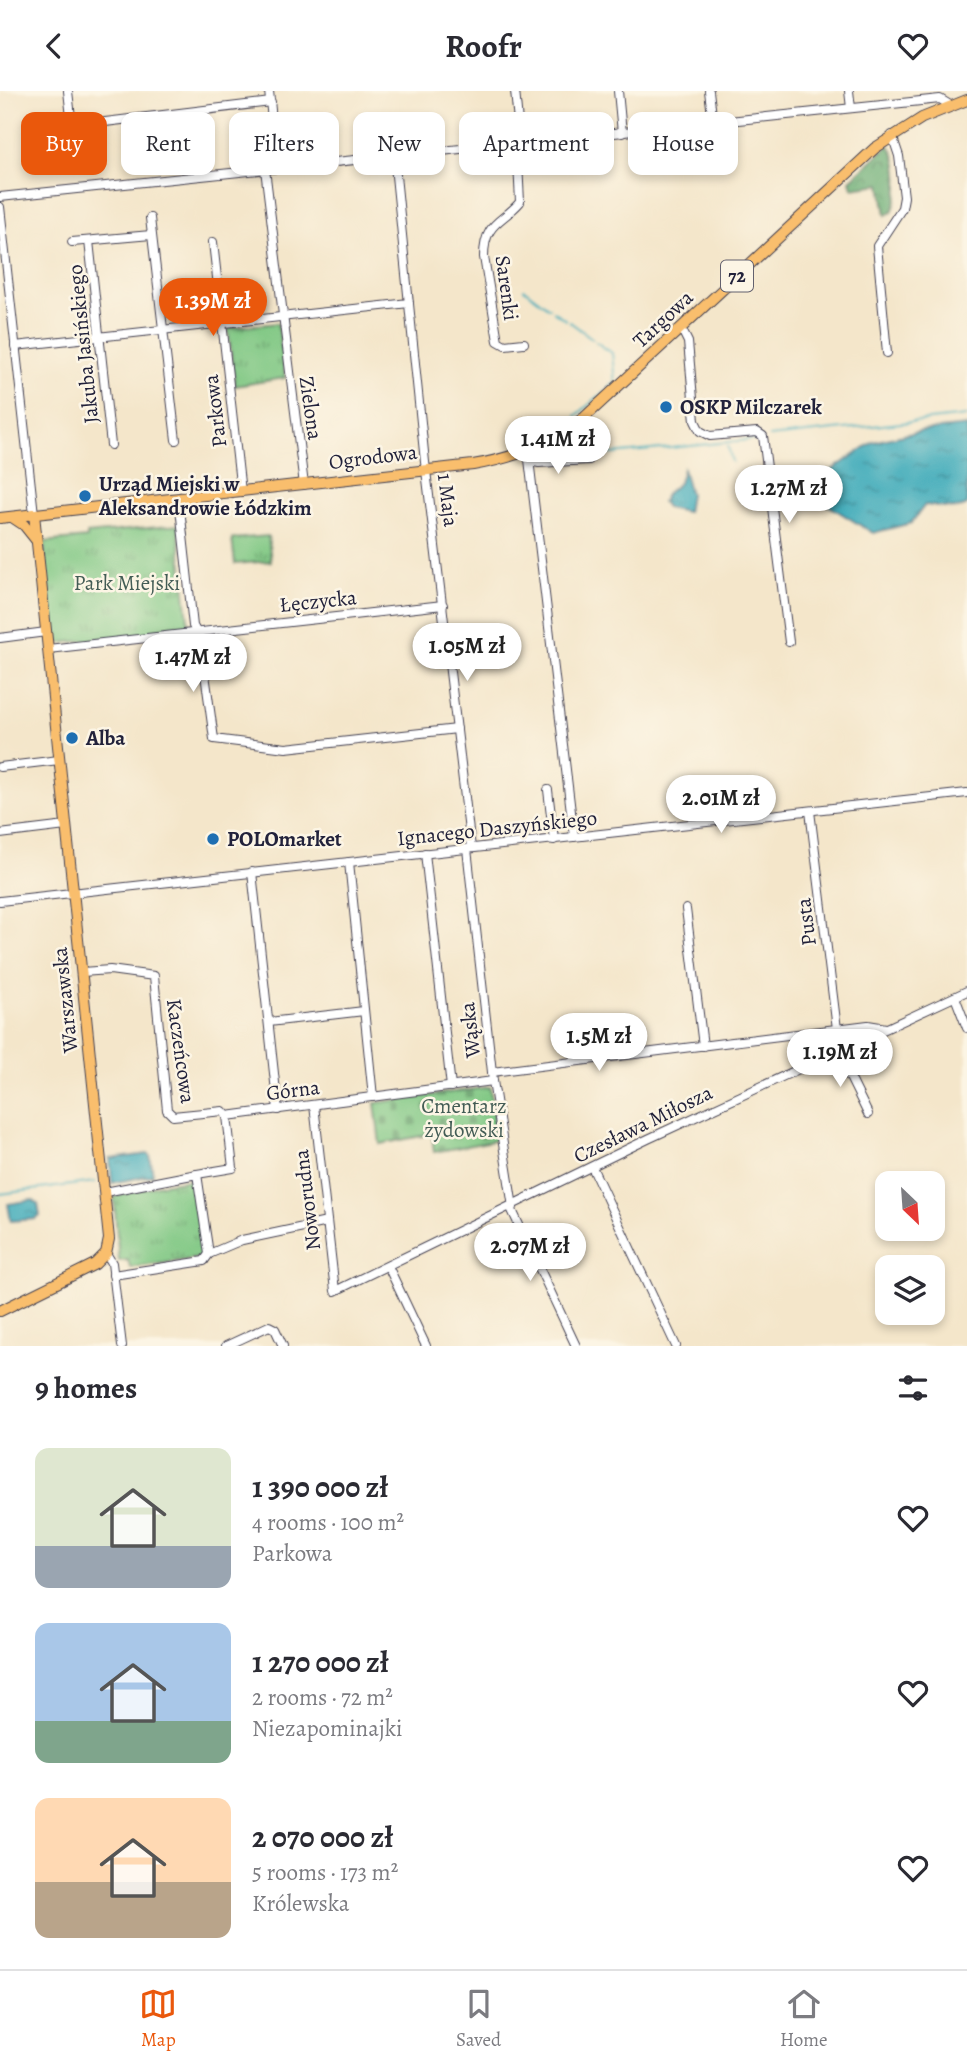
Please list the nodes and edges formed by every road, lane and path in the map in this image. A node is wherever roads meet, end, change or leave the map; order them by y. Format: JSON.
{"nodes":[{"id":1,"x":68,"y":91,"type":"edge"},
{"id":2,"x":269,"y":91,"type":"edge"},
{"id":3,"x":515,"y":91,"type":"edge"},
{"id":4,"x":618,"y":91,"type":"edge"},
{"id":5,"x":709,"y":91,"type":"edge"},
{"id":6,"x":849,"y":91,"type":"edge"},
{"id":7,"x":945,"y":99,"type":"edge"},
{"id":8,"x":967,"y":100,"type":"edge"},
{"id":9,"x":271,"y":102,"type":"junction"},
{"id":10,"x":851,"y":108,"type":"junction"},
{"id":11,"x":70,"y":112,"type":"edge"},
{"id":12,"x":272,"y":112,"type":"edge"},
{"id":13,"x":516,"y":112,"type":"edge"},
{"id":14,"x":712,"y":112,"type":"edge"},
{"id":15,"x":738,"y":120,"type":"edge"},
{"id":16,"x":107,"y":122,"type":"edge"},
{"id":17,"x":628,"y":131,"type":"edge"},
{"id":18,"x":622,"y":132,"type":"junction"},
{"id":19,"x":614,"y":133,"type":"edge"},
{"id":20,"x":892,"y":135,"type":"junction"},
{"id":21,"x":229,"y":173,"type":"edge"},
{"id":22,"x":266,"y":175,"type":"edge"},
{"id":23,"x":396,"y":175,"type":"edge"},
{"id":24,"x":520,"y":175,"type":"edge"},
{"id":25,"x":0,"y":197,"type":"edge"},
{"id":26,"x":0,"y":207,"type":"edge"},
{"id":27,"x":150,"y":218,"type":"dead end"},
{"id":28,"x":151,"y":235,"type":"junction"},
{"id":29,"x":89,"y":241,"type":"junction"},
{"id":30,"x":72,"y":242,"type":"dead end"},
{"id":31,"x":213,"y":242,"type":"dead end"},
{"id":32,"x":409,"y":303,"type":"junction"},
{"id":33,"x":281,"y":316,"type":"junction"},
{"id":34,"x":222,"y":322,"type":"junction"},
{"id":35,"x":681,"y":328,"type":"junction"},
{"id":36,"x":162,"y":330,"type":"junction"},
{"id":37,"x":101,"y":336,"type":"junction"},
{"id":38,"x":524,"y":343,"type":"dead end"},
{"id":39,"x":15,"y":346,"type":"junction"},
{"id":40,"x":887,"y":353,"type":"dead end"},
{"id":41,"x":176,"y":440,"type":"dead end"},
{"id":42,"x":111,"y":445,"type":"dead end"},
{"id":43,"x":529,"y":456,"type":"junction"},
{"id":44,"x":589,"y":460,"type":"dead end"},
{"id":45,"x":427,"y":471,"type":"junction"},
{"id":46,"x":304,"y":485,"type":"junction"},
{"id":47,"x":242,"y":492,"type":"junction"},
{"id":48,"x":179,"y":499,"type":"junction"},
{"id":49,"x":34,"y":515,"type":"junction"},
{"id":50,"x":12,"y":517,"type":"junction"},
{"id":51,"x":0,"y":518,"type":"edge"},
{"id":52,"x":36,"y":541,"type":"junction"},
{"id":53,"x":443,"y":605,"type":"junction"},
{"id":54,"x":46,"y":632,"type":"junction"},
{"id":55,"x":197,"y":632,"type":"junction"},
{"id":56,"x":0,"y":638,"type":"edge"},
{"id":57,"x":789,"y":642,"type":"dead end"},
{"id":58,"x":48,"y":649,"type":"junction"},
{"id":59,"x":457,"y":729,"type":"junction"},
{"id":60,"x":59,"y":760,"type":"junction"},
{"id":61,"x":0,"y":767,"type":"edge"},
{"id":62,"x":548,"y":790,"type":"dead end"},
{"id":63,"x":967,"y":793,"type":"edge"},
{"id":64,"x":810,"y":811,"type":"junction"},
{"id":65,"x":66,"y":826,"type":"junction"},
{"id":66,"x":0,"y":834,"type":"edge"},
{"id":67,"x":574,"y":837,"type":"junction"},
{"id":68,"x":554,"y":840,"type":"junction"},
{"id":69,"x":469,"y":848,"type":"junction"},
{"id":70,"x":425,"y":853,"type":"junction"},
{"id":71,"x":349,"y":862,"type":"junction"},
{"id":72,"x":252,"y":872,"type":"junction"},
{"id":73,"x":73,"y":892,"type":"junction"},
{"id":74,"x":0,"y":901,"type":"edge"},
{"id":75,"x":686,"y":909,"type":"dead end"},
{"id":76,"x":82,"y":972,"type":"junction"},
{"id":77,"x":967,"y":991,"type":"edge"},
{"id":78,"x":955,"y":997,"type":"junction"},
{"id":79,"x":364,"y":1011,"type":"junction"},
{"id":80,"x":269,"y":1022,"type":"junction"},
{"id":81,"x":886,"y":1028,"type":"junction"},
{"id":82,"x":967,"y":1028,"type":"edge"},
{"id":83,"x":837,"y":1029,"type":"junction"},
{"id":84,"x":703,"y":1046,"type":"junction"},
{"id":85,"x":837,"y":1051,"type":"junction"},
{"id":86,"x":493,"y":1076,"type":"junction"},
{"id":87,"x":451,"y":1087,"type":"junction"},
{"id":88,"x":373,"y":1097,"type":"junction"},
{"id":89,"x":314,"y":1105,"type":"junction"},
{"id":90,"x":278,"y":1111,"type":"junction"},
{"id":91,"x":868,"y":1114,"type":"dead end"},
{"id":92,"x":227,"y":1116,"type":"junction"},
{"id":93,"x":593,"y":1169,"type":"junction"},
{"id":94,"x":197,"y":1174,"type":"junction"},
{"id":95,"x":105,"y":1192,"type":"junction"},
{"id":96,"x":512,"y":1207,"type":"junction"},
{"id":97,"x":327,"y":1223,"type":"junction"},
{"id":98,"x":106,"y":1252,"type":"junction"},
{"id":99,"x":209,"y":1254,"type":"junction"},
{"id":100,"x":388,"y":1266,"type":"junction"},
{"id":101,"x":113,"y":1275,"type":"junction"},
{"id":102,"x":335,"y":1291,"type":"joint"},
{"id":103,"x":0,"y":1311,"type":"edge"},
{"id":104,"x":122,"y":1346,"type":"edge"},
{"id":105,"x":226,"y":1346,"type":"edge"},
{"id":106,"x":284,"y":1346,"type":"edge"},
{"id":107,"x":426,"y":1346,"type":"edge"},
{"id":108,"x":576,"y":1346,"type":"edge"},
{"id":109,"x":676,"y":1346,"type":"edge"}],
"edges":[{"from":1,"to":11,"type":"street"},
{"from":2,"to":9,"type":"street"},
{"from":3,"to":13,"type":"street"},
{"from":4,"to":18,"type":"street"},
{"from":5,"to":14,"type":"street"},
{"from":6,"to":10,"type":"street"},
{"from":7,"to":8,"type":"main road","number":"72"},
{"from":7,"to":10,"type":"street"},
{"from":7,"to":20,"type":"main road","name":"Targowa","number":"72"},
{"from":9,"to":12,"type":"street"},
{"from":9,"to":16,"type":"street"},
{"from":10,"to":15,"type":"street"},
{"from":17,"to":18,"type":"street"},
{"from":18,"to":19,"type":"street"},
{"from":20,"to":35,"type":"main road","name":"Targowa","number":"72"},
{"from":20,"to":40,"type":"street"},
{"from":21,"to":25,"type":"street"},
{"from":22,"to":33,"type":"street","name":"Zielona"},
{"from":23,"to":32,"type":"street","name":"1 Maja"},
{"from":24,"to":38,"type":"street","name":"Sarenki"},
{"from":26,"to":39,"type":"street"},
{"from":27,"to":28,"type":"street"},
{"from":28,"to":29,"type":"street","name":"Jakuba Jasińskiego"},
{"from":28,"to":36,"type":"street"},
{"from":29,"to":30,"type":"street","name":"Jakuba Jasińskiego"},
{"from":29,"to":37,"type":"street","name":"Jakuba Jasińskiego"},
{"from":31,"to":34,"type":"street","name":"Parkowa"},
{"from":32,"to":33,"type":"street"},
{"from":32,"to":45,"type":"street","name":"1 Maja"},
{"from":33,"to":34,"type":"street"},
{"from":33,"to":46,"type":"street","name":"Zielona"},
{"from":34,"to":36,"type":"street"},
{"from":34,"to":47,"type":"street","name":"Parkowa"},
{"from":35,"to":43,"type":"main road","name":"Targowa","number":"72"},
{"from":35,"to":57,"type":"street"},
{"from":36,"to":37,"type":"street"},
{"from":36,"to":41,"type":"street"},
{"from":37,"to":39,"type":"street"},
{"from":37,"to":42,"type":"street","name":"Jakuba Jasińskiego"},
{"from":39,"to":49,"type":"street"},
{"from":43,"to":44,"type":"street","name":"Ogrodowa"},
{"from":43,"to":45,"type":"main road","name":"Ogrodowa","number":"72"},
{"from":43,"to":67,"type":"street"},
{"from":45,"to":46,"type":"main road","name":"Ogrodowa","number":"72"},
{"from":45,"to":53,"type":"street","name":"1 Maja"},
{"from":46,"to":47,"type":"main road","name":"Ogrodowa","number":"72"},
{"from":47,"to":48,"type":"main road","name":"Ogrodowa","number":"72"},
{"from":48,"to":49,"type":"main road","number":"72"},
{"from":48,"to":55,"type":"street"},
{"from":49,"to":50,"type":"main road","number":"72"},
{"from":49,"to":52,"type":"main road","name":"Warszawska"},
{"from":50,"to":51,"type":"main road","number":"72"},
{"from":50,"to":52,"type":"main road"},
{"from":52,"to":54,"type":"main road","name":"Warszawska"},
{"from":53,"to":55,"type":"street","name":"Łęczycka"},
{"from":53,"to":59,"type":"street","name":"1 Maja"},
{"from":54,"to":56,"type":"street"},
{"from":54,"to":58,"type":"main road","name":"Warszawska"},
{"from":55,"to":58,"type":"street","name":"Łęczycka"},
{"from":55,"to":59,"type":"street"},
{"from":58,"to":60,"type":"main road","name":"Warszawska"},
{"from":59,"to":69,"type":"street","name":"1 Maja"},
{"from":60,"to":61,"type":"street"},
{"from":60,"to":65,"type":"main road","name":"Warszawska"},
{"from":62,"to":68,"type":"street"},
{"from":63,"to":64,"type":"street","name":"Ignacego Daszyńskiego"},
{"from":64,"to":67,"type":"street","name":"Ignacego Daszyńskiego"},
{"from":64,"to":83,"type":"street","name":"Pusta"},
{"from":65,"to":66,"type":"street"},
{"from":65,"to":73,"type":"main road","name":"Warszawska"},
{"from":67,"to":68,"type":"street","name":"Ignacego Daszyńskiego"},
{"from":68,"to":69,"type":"street","name":"Ignacego Daszyńskiego"},
{"from":69,"to":70,"type":"street","name":"Ignacego Daszyńskiego"},
{"from":69,"to":86,"type":"street","name":"Wąska"},
{"from":70,"to":71,"type":"street","name":"Ignacego Daszyńskiego"},
{"from":70,"to":87,"type":"street"},
{"from":71,"to":72,"type":"street","name":"Ignacego Daszyńskiego"},
{"from":71,"to":79,"type":"street"},
{"from":72,"to":73,"type":"street","name":"Ignacego Daszyńskiego"},
{"from":72,"to":80,"type":"street"},
{"from":73,"to":74,"type":"street","name":"Ignacego Daszyńskiego"},
{"from":73,"to":76,"type":"main road","name":"Warszawska"},
{"from":75,"to":84,"type":"street"},
{"from":76,"to":92,"type":"street","name":"Kaczeńcowa"},
{"from":76,"to":95,"type":"main road","name":"Warszawska"},
{"from":77,"to":78,"type":"street","name":"Czesława Miłosza"},
{"from":78,"to":81,"type":"street","name":"Czesława Miłosza"},
{"from":78,"to":82,"type":"street"},
{"from":79,"to":80,"type":"street"},
{"from":79,"to":88,"type":"street"},
{"from":80,"to":90,"type":"street"},
{"from":81,"to":83,"type":"street","name":"Górna"},
{"from":81,"to":85,"type":"street","name":"Czesława Miłosza"},
{"from":83,"to":84,"type":"street","name":"Górna"},
{"from":84,"to":86,"type":"street","name":"Górna"},
{"from":85,"to":91,"type":"street"},
{"from":85,"to":93,"type":"street","name":"Czesława Miłosza"},
{"from":86,"to":87,"type":"street","name":"Górna"},
{"from":86,"to":96,"type":"street","name":"Wąska"},
{"from":87,"to":88,"type":"street","name":"Górna"},
{"from":88,"to":89,"type":"street","name":"Górna"},
{"from":89,"to":90,"type":"street","name":"Górna"},
{"from":89,"to":97,"type":"street","name":"Noworudna"},
{"from":90,"to":92,"type":"street","name":"Górna"},
{"from":92,"to":94,"type":"street"},
{"from":93,"to":96,"type":"street","name":"Czesława Miłosza"},
{"from":93,"to":109,"type":"street"},
{"from":94,"to":95,"type":"street"},
{"from":94,"to":99,"type":"street"},
{"from":95,"to":98,"type":"main road","name":"Warszawska"},
{"from":96,"to":100,"type":"street","name":"Czesława Miłosza"},
{"from":96,"to":108,"type":"street","name":"Wąska"},
{"from":97,"to":99,"type":"street"},
{"from":97,"to":102,"type":"street","name":"Noworudna"},
{"from":98,"to":101,"type":"street","name":"Warszawska"},
{"from":98,"to":103,"type":"main road"},
{"from":99,"to":101,"type":"street"},
{"from":100,"to":102,"type":"street","name":"Czesława Miłosza"},
{"from":100,"to":107,"type":"street"},
{"from":101,"to":104,"type":"street","name":"Warszawska"},
{"from":105,"to":106,"type":"street"}]}
